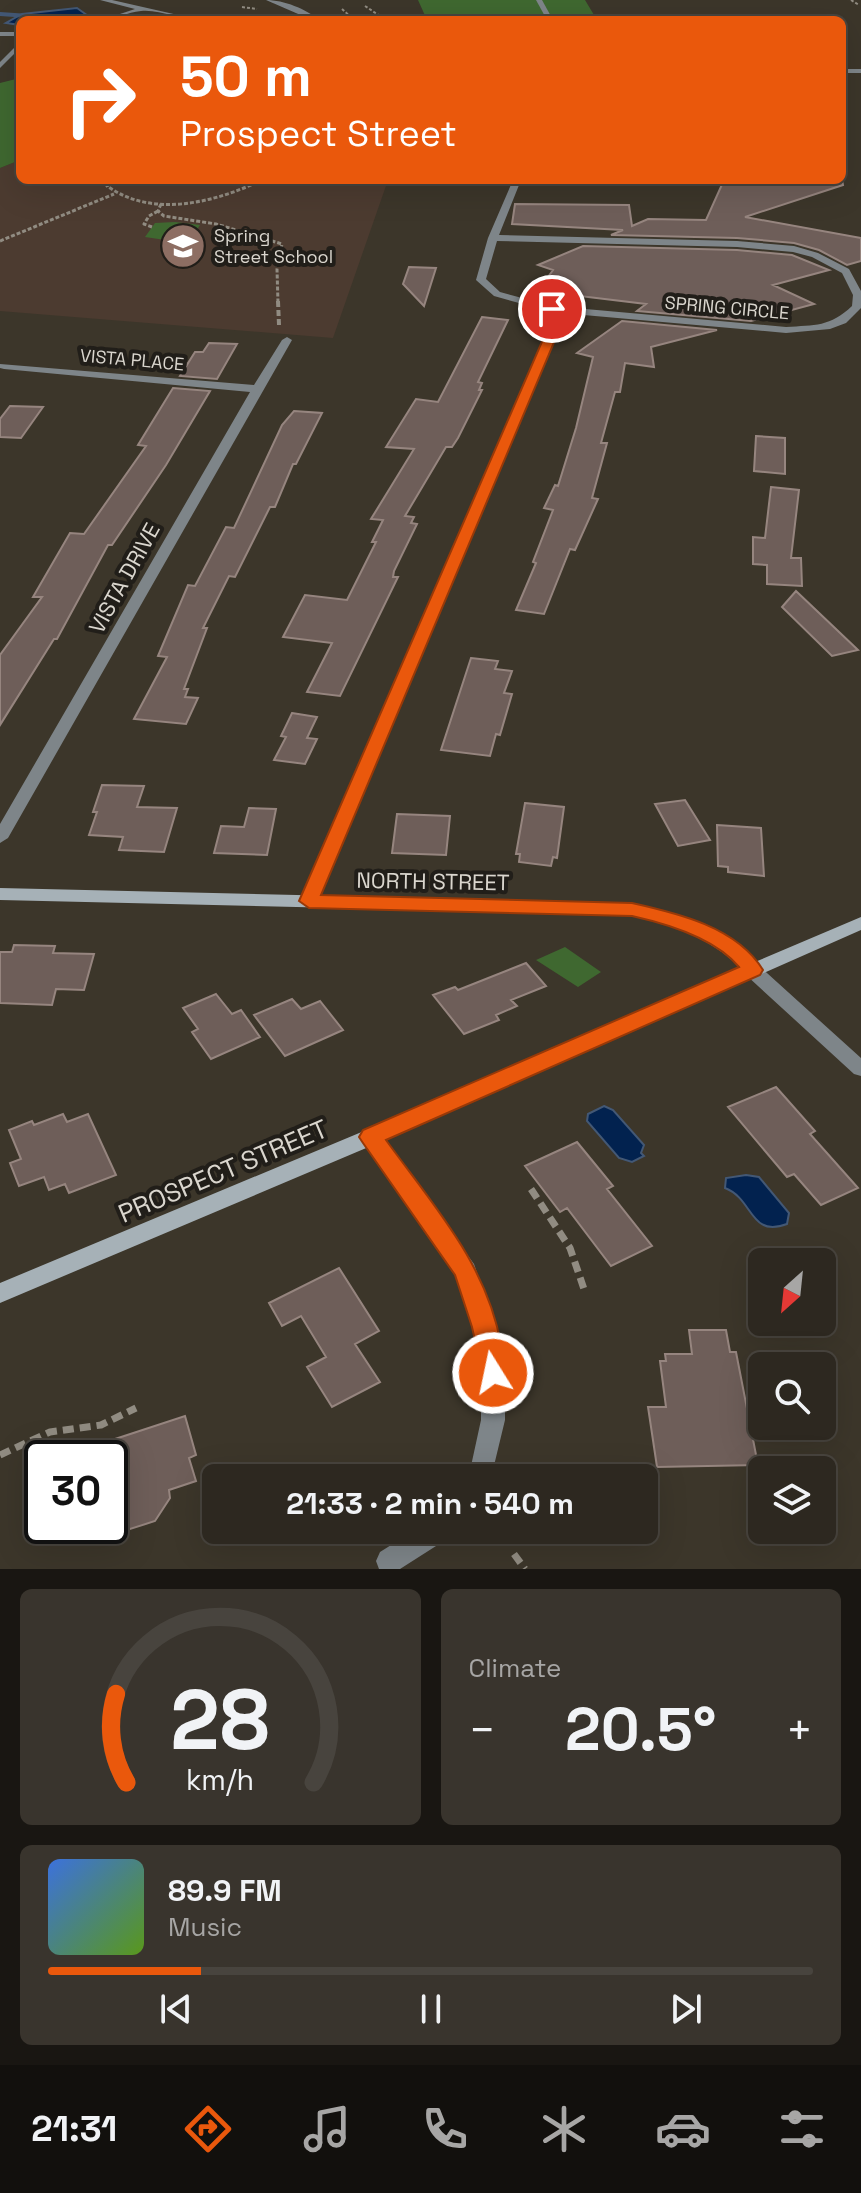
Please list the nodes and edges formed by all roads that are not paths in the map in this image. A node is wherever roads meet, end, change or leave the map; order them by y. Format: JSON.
{"nodes":[{"id":1,"x":103,"y":0,"type":"edge"},
{"id":2,"x":269,"y":0,"type":"edge"},
{"id":3,"x":142,"y":9,"type":"junction"},
{"id":4,"x":118,"y":16,"type":"edge"},
{"id":5,"x":177,"y":16,"type":"edge"},
{"id":6,"x":310,"y":16,"type":"edge"},
{"id":7,"x":16,"y":48,"type":"edge"},
{"id":8,"x":0,"y":66,"type":"edge"},
{"id":9,"x":515,"y":184,"type":"edge"},
{"id":10,"x":493,"y":238,"type":"junction"},
{"id":11,"x":552,"y":309,"type":"junction"},
{"id":12,"x":287,"y":340,"type":"road end"},
{"id":13,"x":4,"y":366,"type":"dead end"},
{"id":14,"x":257,"y":389,"type":"junction"},
{"id":15,"x":0,"y":838,"type":"edge"},
{"id":16,"x":0,"y":894,"type":"edge"},
{"id":17,"x":309,"y":901,"type":"junction"},
{"id":18,"x":861,"y":923,"type":"edge"},
{"id":19,"x":752,"y":970,"type":"junction"},
{"id":20,"x":861,"y":1069,"type":"edge"},
{"id":21,"x":371,"y":1137,"type":"junction"},
{"id":22,"x":0,"y":1293,"type":"edge"},
{"id":23,"x":483,"y":1464,"type":"edge"},
{"id":24,"x":416,"y":1544,"type":"edge"},
{"id":25,"x":389,"y":1561,"type":"dead end"}],
"edges":[{"from":1,"to":3,"type":"street"},
{"from":2,"to":6,"type":"street"},
{"from":3,"to":4,"type":"street"},
{"from":3,"to":5,"type":"street"},
{"from":7,"to":8,"type":"street"},
{"from":9,"to":10,"type":"street"},
{"from":10,"to":11,"type":"street","name":"SPRING CIRCLE"},
{"from":10,"to":11,"type":"street","name":"SPRING CIRCLE"},
{"from":11,"to":17,"type":"street"},
{"from":12,"to":14,"type":"street","name":"VISTA DRIVE"},
{"from":13,"to":14,"type":"street","name":"VISTA PLACE"},
{"from":14,"to":15,"type":"street","name":"VISTA DRIVE"},
{"from":16,"to":17,"type":"street","name":"NORTH STREET"},
{"from":17,"to":19,"type":"street","name":"NORTH STREET"},
{"from":18,"to":19,"type":"street","name":"PROSPECT STREET"},
{"from":19,"to":20,"type":"street"},
{"from":19,"to":21,"type":"street","name":"PROSPECT STREET"},
{"from":21,"to":22,"type":"street","name":"PROSPECT STREET"},
{"from":21,"to":23,"type":"street"},
{"from":24,"to":25,"type":"street"}]}
